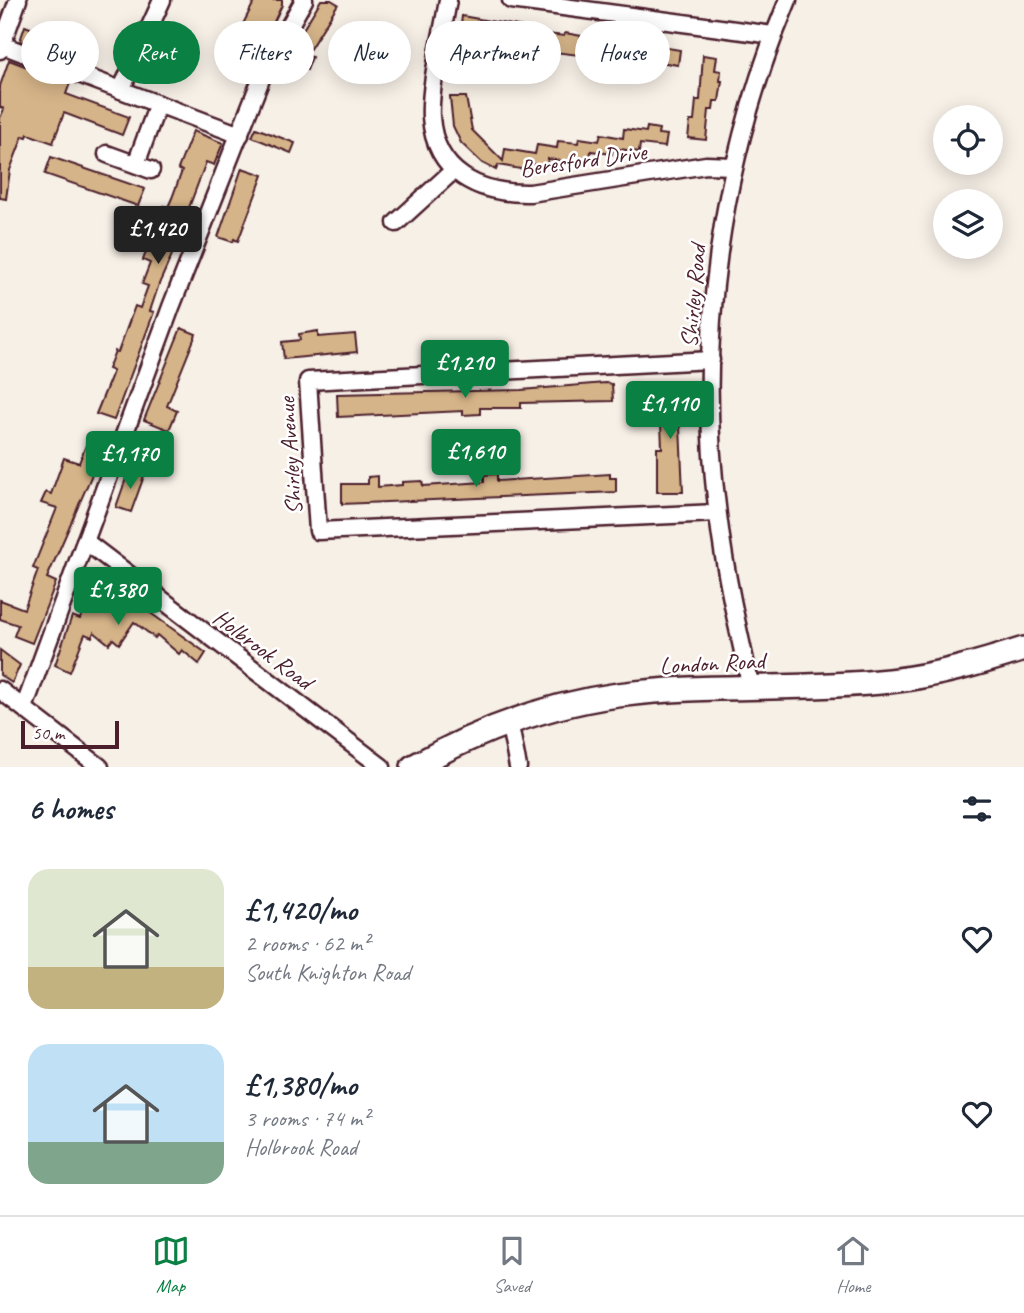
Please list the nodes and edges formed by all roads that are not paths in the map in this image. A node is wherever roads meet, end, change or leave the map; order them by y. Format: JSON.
{"nodes":[{"id":1,"x":18,"y":0,"type":"edge"},
{"id":2,"x":162,"y":0,"type":"edge"},
{"id":3,"x":304,"y":0,"type":"edge"},
{"id":4,"x":448,"y":0,"type":"edge"},
{"id":5,"x":511,"y":0,"type":"edge"},
{"id":6,"x":788,"y":0,"type":"edge"},
{"id":7,"x":774,"y":35,"type":"junction"},
{"id":8,"x":1,"y":48,"type":"edge"},
{"id":9,"x":121,"y":90,"type":"junction"},
{"id":10,"x":158,"y":104,"type":"junction"},
{"id":11,"x":240,"y":135,"type":"junction"},
{"id":12,"x":107,"y":154,"type":"dead end"},
{"id":13,"x":733,"y":166,"type":"junction"},
{"id":14,"x":454,"y":170,"type":"junction"},
{"id":15,"x":396,"y":223,"type":"dead end"},
{"id":16,"x":711,"y":360,"type":"junction"},
{"id":17,"x":717,"y":513,"type":"junction"},
{"id":18,"x":85,"y":541,"type":"junction"},
{"id":19,"x":1024,"y":649,"type":"edge"},
{"id":20,"x":751,"y":687,"type":"junction"},
{"id":21,"x":0,"y":690,"type":"edge"},
{"id":22,"x":24,"y":708,"type":"junction"},
{"id":23,"x":509,"y":721,"type":"junction"},
{"id":24,"x":100,"y":767,"type":"edge"},
{"id":25,"x":382,"y":767,"type":"edge"},
{"id":26,"x":413,"y":767,"type":"edge"},
{"id":27,"x":518,"y":767,"type":"edge"}],
"edges":[{"from":1,"to":8,"type":"street"},
{"from":2,"to":9,"type":"street"},
{"from":3,"to":11,"type":"street"},
{"from":4,"to":14,"type":"street"},
{"from":5,"to":7,"type":"street"},
{"from":6,"to":7,"type":"street","name":"Shirley Road"},
{"from":7,"to":13,"type":"street","name":"Shirley Road"},
{"from":8,"to":9,"type":"street"},
{"from":9,"to":10,"type":"street"},
{"from":10,"to":11,"type":"street"},
{"from":10,"to":12,"type":"street"},
{"from":11,"to":18,"type":"street"},
{"from":13,"to":14,"type":"street","name":"Beresford Drive"},
{"from":13,"to":16,"type":"street","name":"Shirley Road"},
{"from":14,"to":15,"type":"street"},
{"from":16,"to":17,"type":"street","name":"Shirley Road"},
{"from":16,"to":17,"type":"street","name":"Shirley Avenue"},
{"from":17,"to":20,"type":"street","name":"Shirley Road"},
{"from":18,"to":22,"type":"street"},
{"from":18,"to":25,"type":"street","name":"Holbrook Road"},
{"from":19,"to":20,"type":"highway","name":"London Road"},
{"from":20,"to":23,"type":"highway","name":"London Road"},
{"from":21,"to":22,"type":"street"},
{"from":22,"to":24,"type":"street"},
{"from":23,"to":26,"type":"highway","name":"London Road"},
{"from":23,"to":27,"type":"street"}]}
